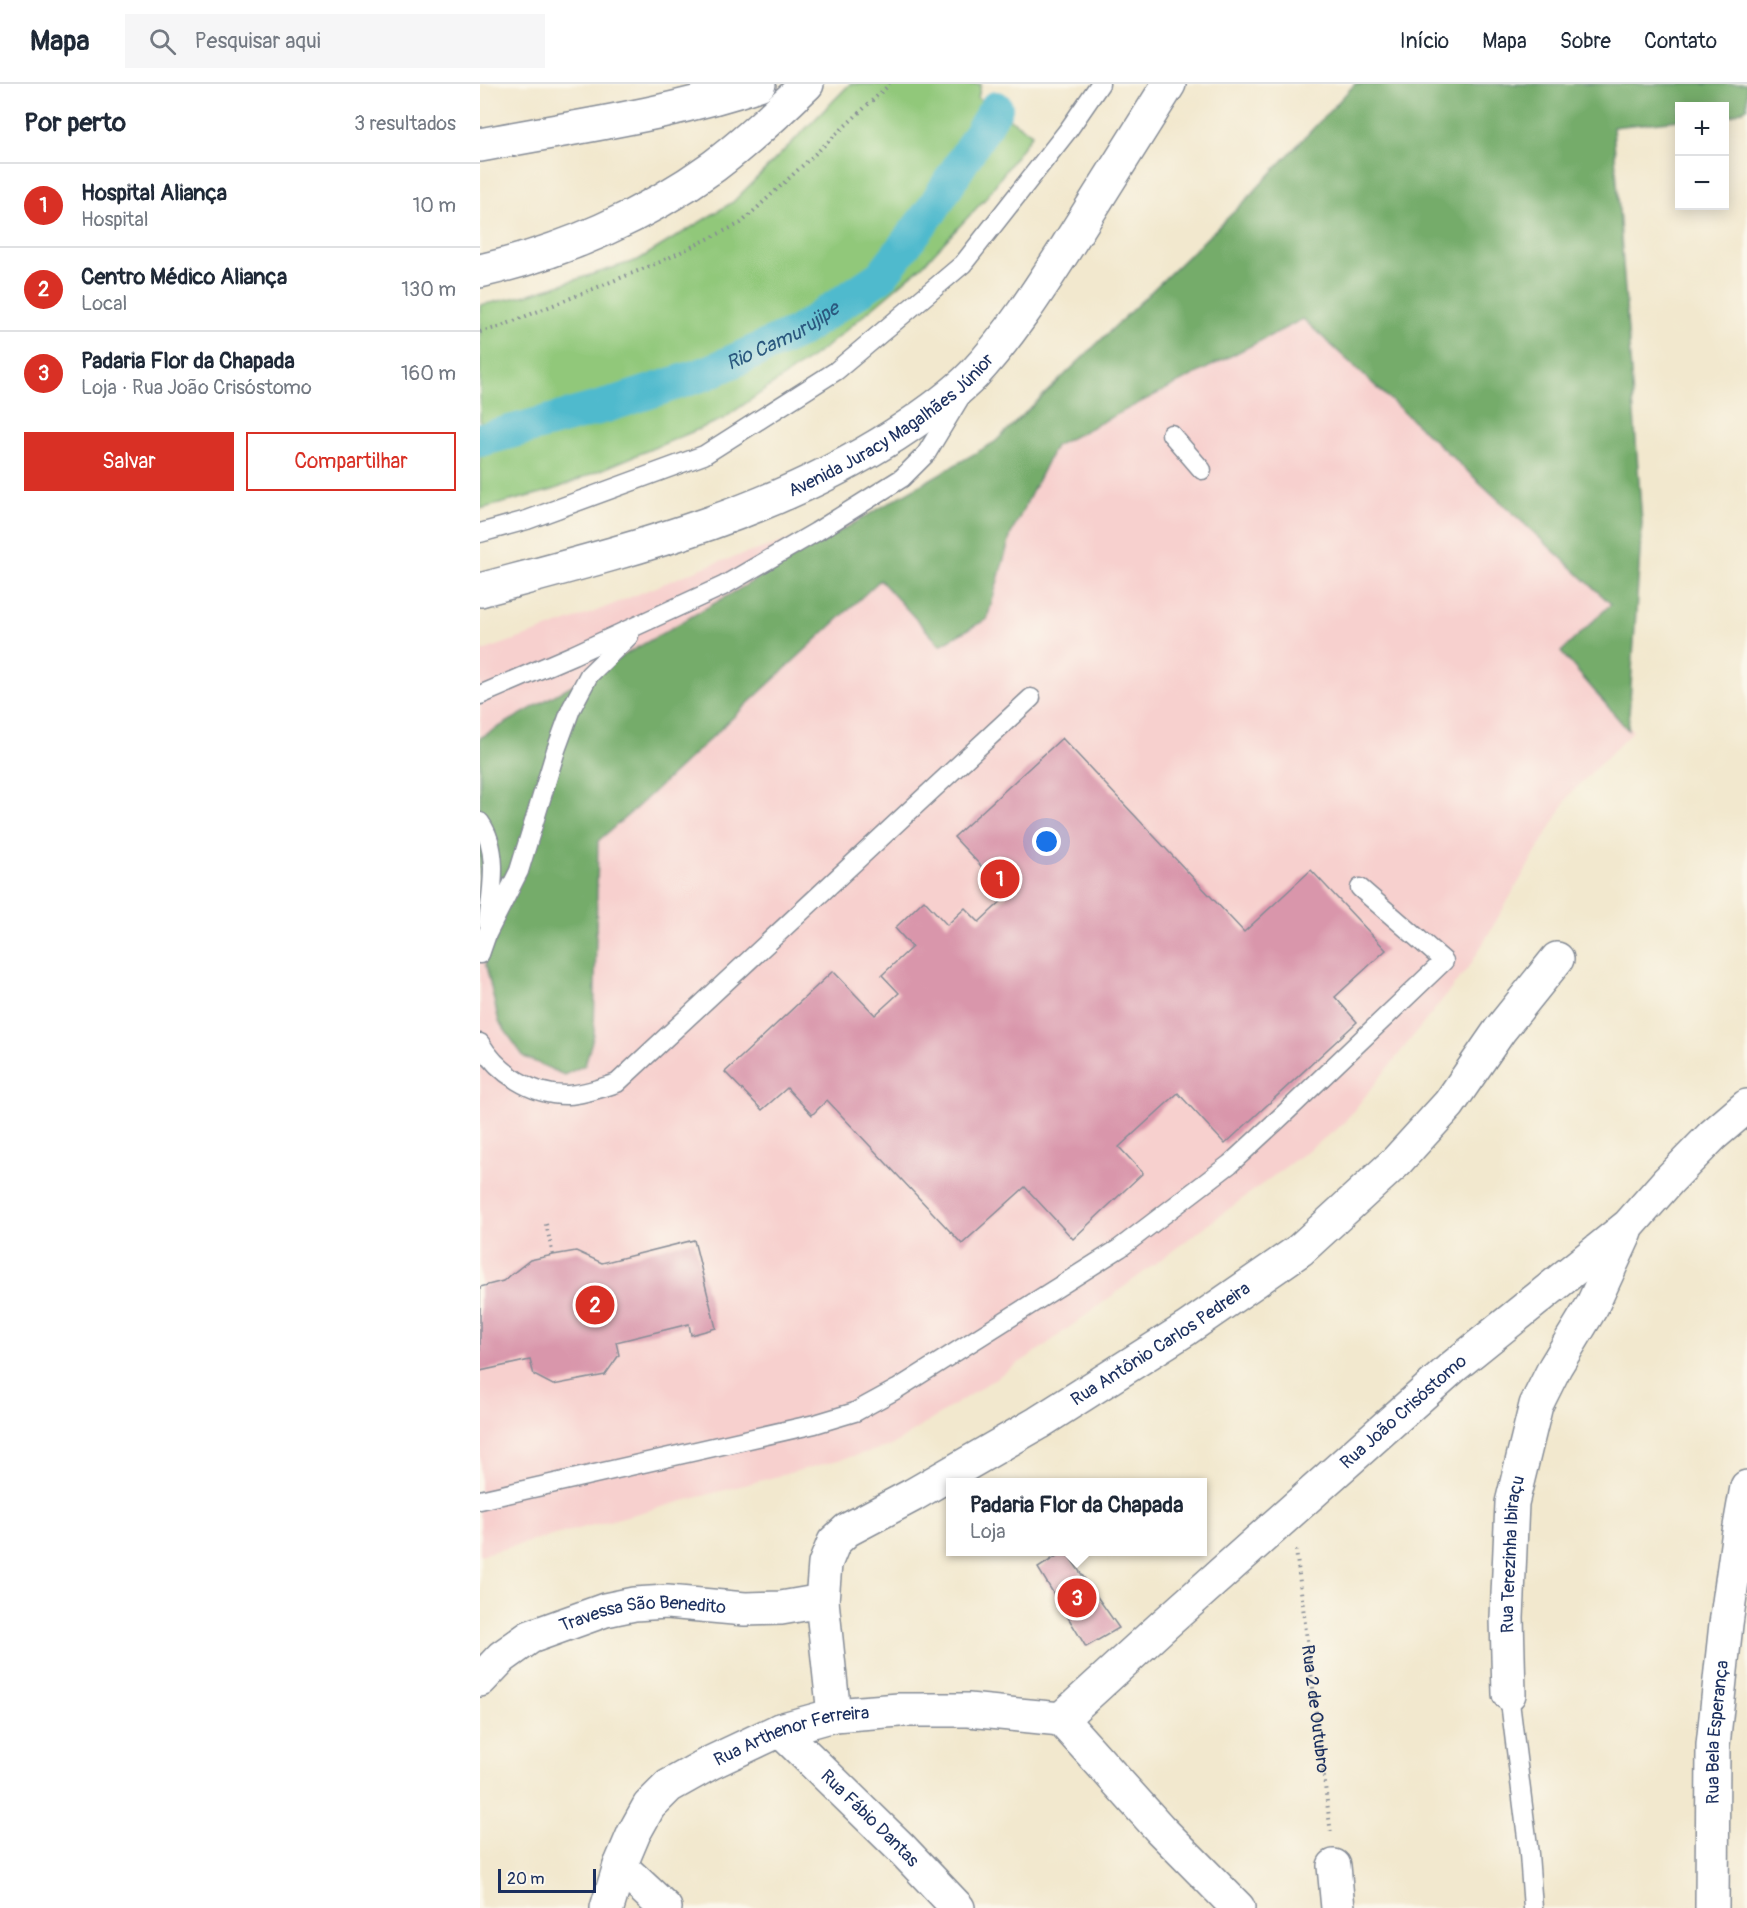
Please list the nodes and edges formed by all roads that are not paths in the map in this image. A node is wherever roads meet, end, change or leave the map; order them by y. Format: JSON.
{"nodes":[{"id":1,"x":759,"y":84,"type":"edge"},
{"id":2,"x":807,"y":84,"type":"edge"},
{"id":3,"x":1100,"y":84,"type":"edge"},
{"id":4,"x":1169,"y":84,"type":"edge"},
{"id":5,"x":480,"y":145,"type":"edge"},
{"id":6,"x":480,"y":271,"type":"edge"},
{"id":7,"x":973,"y":375,"type":"junction"},
{"id":8,"x":1171,"y":434,"type":"dead end"},
{"id":9,"x":1202,"y":470,"type":"dead end"},
{"id":10,"x":480,"y":533,"type":"edge"},
{"id":11,"x":480,"y":590,"type":"edge"},
{"id":12,"x":641,"y":624,"type":"junction"},
{"id":13,"x":480,"y":695,"type":"edge"},
{"id":14,"x":1031,"y":698,"type":"dead end"},
{"id":15,"x":480,"y":822,"type":"edge"},
{"id":16,"x":1360,"y":888,"type":"dead end"},
{"id":17,"x":487,"y":934,"type":"junction"},
{"id":18,"x":480,"y":954,"type":"edge"},
{"id":19,"x":1557,"y":959,"type":"dead end"},
{"id":20,"x":480,"y":1043,"type":"edge"},
{"id":21,"x":1747,"y":1106,"type":"edge"},
{"id":22,"x":1629,"y":1225,"type":"junction"},
{"id":23,"x":1747,"y":1487,"type":"edge"},
{"id":24,"x":480,"y":1500,"type":"edge"},
{"id":25,"x":822,"y":1601,"type":"junction"},
{"id":26,"x":480,"y":1680,"type":"edge"},
{"id":27,"x":1509,"y":1694,"type":"joint"},
{"id":28,"x":834,"y":1715,"type":"junction"},
{"id":29,"x":1061,"y":1719,"type":"junction"},
{"id":30,"x":780,"y":1730,"type":"junction"},
{"id":31,"x":620,"y":1866,"type":"junction"},
{"id":32,"x":1334,"y":1866,"type":"road end"},
{"id":33,"x":607,"y":1908,"type":"edge"},
{"id":34,"x":665,"y":1908,"type":"edge"},
{"id":35,"x":958,"y":1908,"type":"edge"},
{"id":36,"x":1238,"y":1908,"type":"edge"},
{"id":37,"x":1338,"y":1908,"type":"edge"},
{"id":38,"x":1533,"y":1908,"type":"edge"},
{"id":39,"x":1712,"y":1908,"type":"edge"}],
"edges":[{"from":1,"to":5,"type":"street"},
{"from":2,"to":6,"type":"street"},
{"from":3,"to":10,"type":"lane"},
{"from":4,"to":7,"type":"street","name":"Avenida Juracy Magalhães Júnior"},
{"from":7,"to":11,"type":"street","name":"Avenida Juracy Magalhães Júnior"},
{"from":7,"to":12,"type":"lane"},
{"from":8,"to":9,"type":"lane"},
{"from":12,"to":13,"type":"lane"},
{"from":12,"to":17,"type":"lane"},
{"from":14,"to":20,"type":"lane"},
{"from":15,"to":17,"type":"lane"},
{"from":16,"to":24,"type":"lane"},
{"from":17,"to":18,"type":"lane"},
{"from":19,"to":25,"type":"street","name":"Rua Antônio Carlos Pedreira"},
{"from":21,"to":22,"type":"street","name":"Rua João Crisóstomo"},
{"from":22,"to":27,"type":"street","name":"Rua Terezinha Ibiraçu"},
{"from":22,"to":29,"type":"street","name":"Rua João Crisóstomo"},
{"from":23,"to":39,"type":"street","name":"Rua Bela Esperança"},
{"from":25,"to":26,"type":"street","name":"Travessa São Benedito"},
{"from":25,"to":28,"type":"street","name":"Rua Antônio Carlos Pedreira"},
{"from":27,"to":38,"type":"lane","name":"Rua Terezinha Ibiraçu"},
{"from":28,"to":29,"type":"street","name":"Rua Arthenor Ferreira"},
{"from":28,"to":30,"type":"street","name":"Rua Arthenor Ferreira"},
{"from":29,"to":36,"type":"street"},
{"from":30,"to":31,"type":"street","name":"Rua Arthenor Ferreira"},
{"from":30,"to":35,"type":"street","name":"Rua Fábio Dantas"},
{"from":31,"to":33,"type":"street","name":"Rua Arthenor Ferreira"},
{"from":31,"to":34,"type":"street"},
{"from":32,"to":37,"type":"street"}]}
